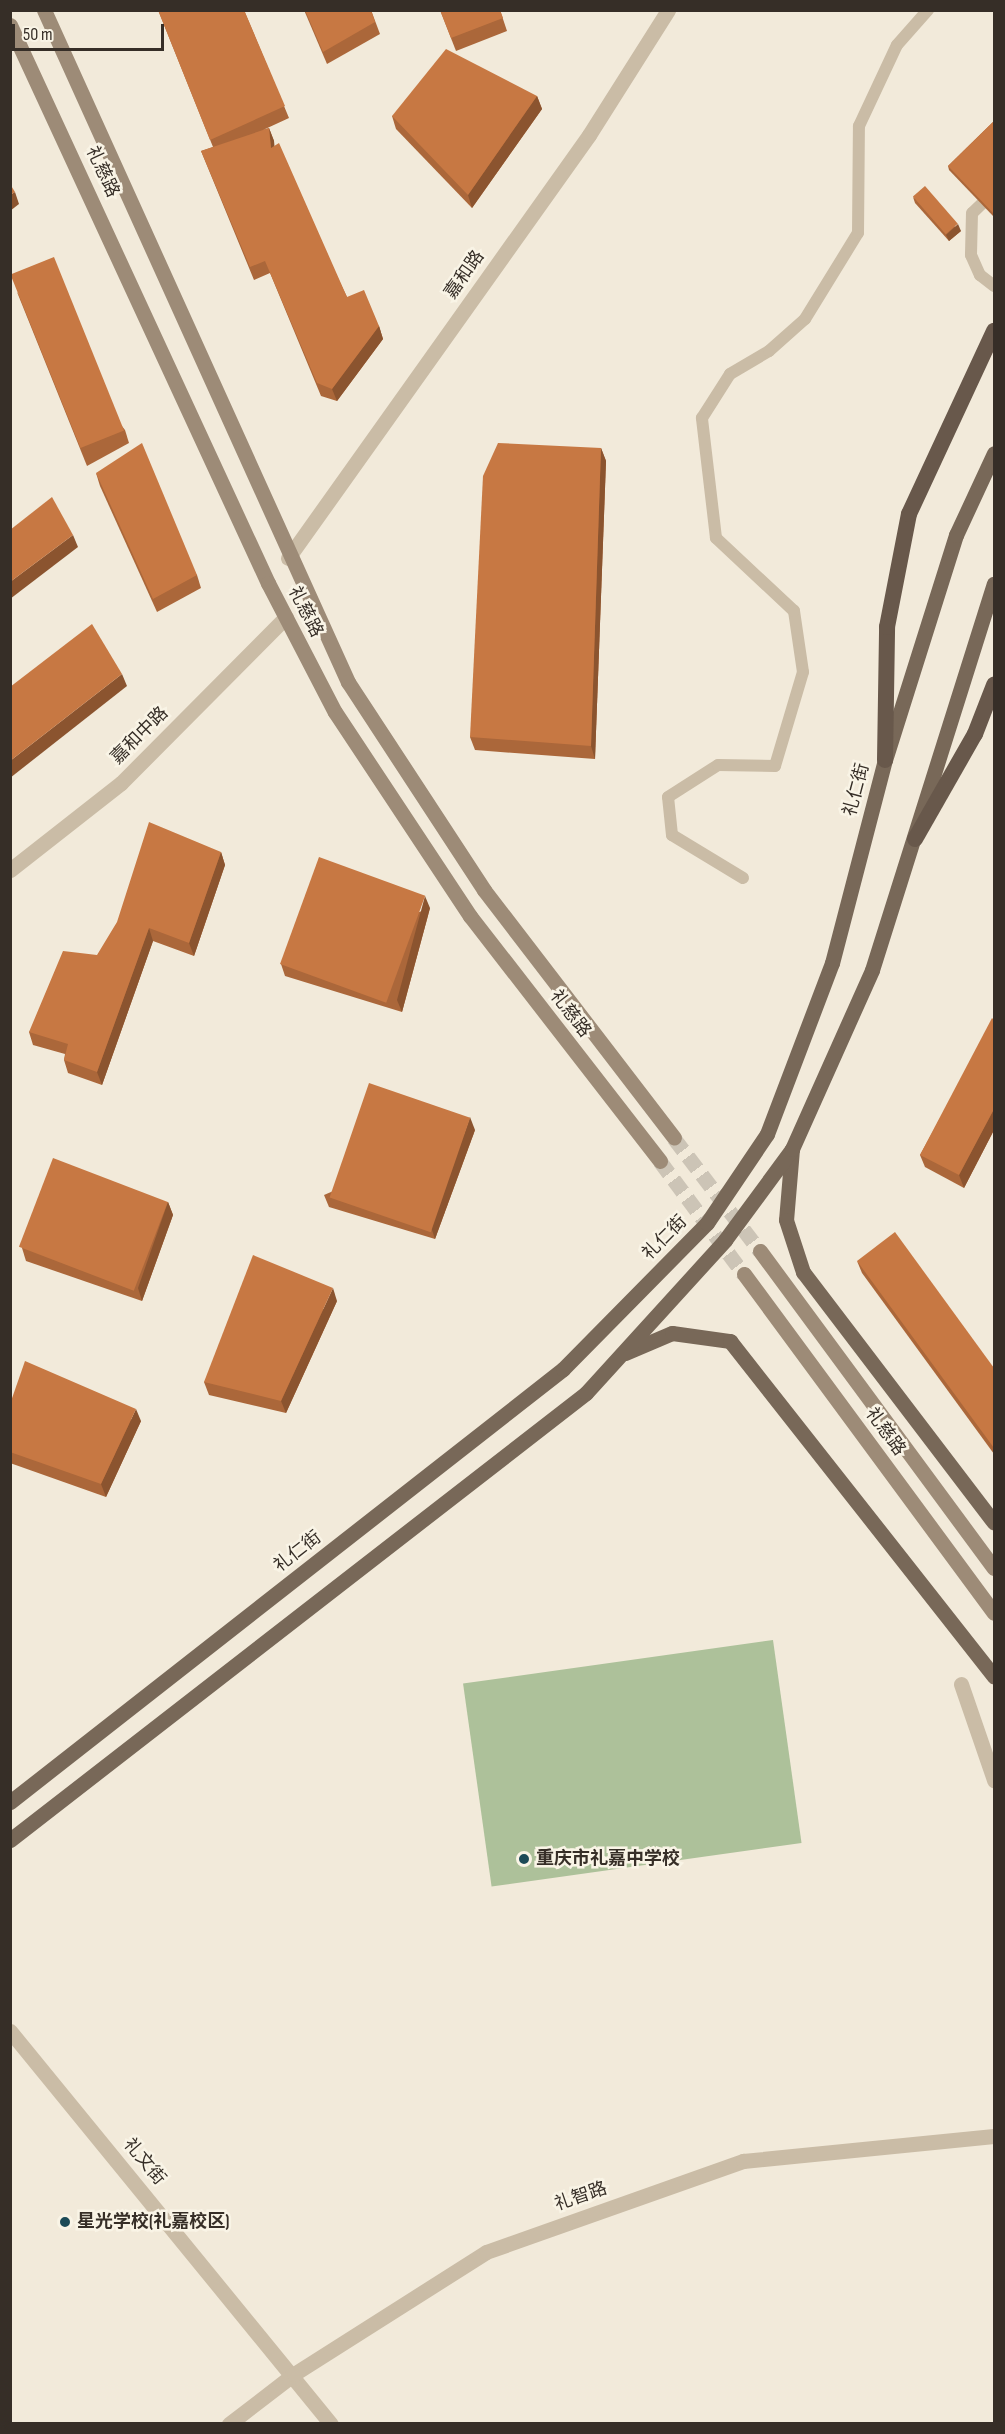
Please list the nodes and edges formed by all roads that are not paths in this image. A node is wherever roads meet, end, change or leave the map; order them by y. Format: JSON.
{"nodes":[{"id":1,"x":44,"y":10,"type":"edge"},
{"id":2,"x":668,"y":10,"type":"edge"},
{"id":3,"x":928,"y":10,"type":"edge"},
{"id":4,"x":10,"y":25,"type":"edge"},
{"id":5,"x":994,"y":192,"type":"edge"},
{"id":6,"x":994,"y":286,"type":"edge"},
{"id":7,"x":994,"y":331,"type":"edge"},
{"id":8,"x":994,"y":453,"type":"edge"},
{"id":9,"x":288,"y":558,"type":"junction"},
{"id":10,"x":994,"y":584,"type":"edge"},
{"id":11,"x":286,"y":617,"type":"junction"},
{"id":12,"x":994,"y":685,"type":"edge"},
{"id":13,"x":885,"y":760,"type":"junction"},
{"id":14,"x":915,"y":839,"type":"junction"},
{"id":15,"x":10,"y":870,"type":"edge"},
{"id":16,"x":743,"y":878,"type":"dead end"},
{"id":17,"x":675,"y":1138,"type":"tunnel mouth"},
{"id":18,"x":792,"y":1149,"type":"junction"},
{"id":19,"x":660,"y":1161,"type":"tunnel mouth"},
{"id":20,"x":760,"y":1251,"type":"tunnel mouth"},
{"id":21,"x":744,"y":1274,"type":"tunnel mouth"},
{"id":22,"x":620,"y":1355,"type":"junction"},
{"id":23,"x":994,"y":1522,"type":"edge"},
{"id":24,"x":994,"y":1568,"type":"edge"},
{"id":25,"x":994,"y":1613,"type":"edge"},
{"id":26,"x":994,"y":1676,"type":"edge"},
{"id":27,"x":961,"y":1684,"type":"dead end"},
{"id":28,"x":994,"y":1780,"type":"edge"},
{"id":29,"x":10,"y":1802,"type":"edge"},
{"id":30,"x":10,"y":1840,"type":"edge"},
{"id":31,"x":10,"y":2031,"type":"edge"},
{"id":32,"x":994,"y":2136,"type":"edge"},
{"id":33,"x":294,"y":2374,"type":"junction"},
{"id":34,"x":229,"y":2424,"type":"edge"},
{"id":35,"x":332,"y":2424,"type":"edge"}],
"edges":[{"from":1,"to":9,"type":"main road","name":"礼慈路"},
{"from":2,"to":9,"type":"street","name":"嘉和路"},
{"from":3,"to":16,"type":"lane"},
{"from":4,"to":11,"type":"main road","name":"礼慈路"},
{"from":5,"to":6,"type":"lane"},
{"from":7,"to":13,"type":"highway"},
{"from":8,"to":13,"type":"main road","name":"礼仁街"},
{"from":9,"to":17,"type":"main road","name":"礼慈路"},
{"from":10,"to":14,"type":"main road"},
{"from":11,"to":15,"type":"street","name":"嘉和中路"},
{"from":11,"to":19,"type":"main road","name":"礼慈路"},
{"from":12,"to":14,"type":"highway"},
{"from":13,"to":29,"type":"main road","name":"礼仁街"},
{"from":14,"to":18,"type":"main road"},
{"from":18,"to":22,"type":"main road"},
{"from":18,"to":23,"type":"main road"},
{"from":20,"to":24,"type":"main road","name":"礼慈路"},
{"from":21,"to":25,"type":"main road","name":"礼慈路"},
{"from":22,"to":26,"type":"main road"},
{"from":22,"to":30,"type":"main road"},
{"from":27,"to":28,"type":"street"},
{"from":31,"to":33,"type":"street","name":"礼文街"},
{"from":32,"to":33,"type":"street","name":"礼智路"},
{"from":33,"to":34,"type":"street","name":"礼智路"},
{"from":33,"to":35,"type":"street","name":"礼文街"}]}
